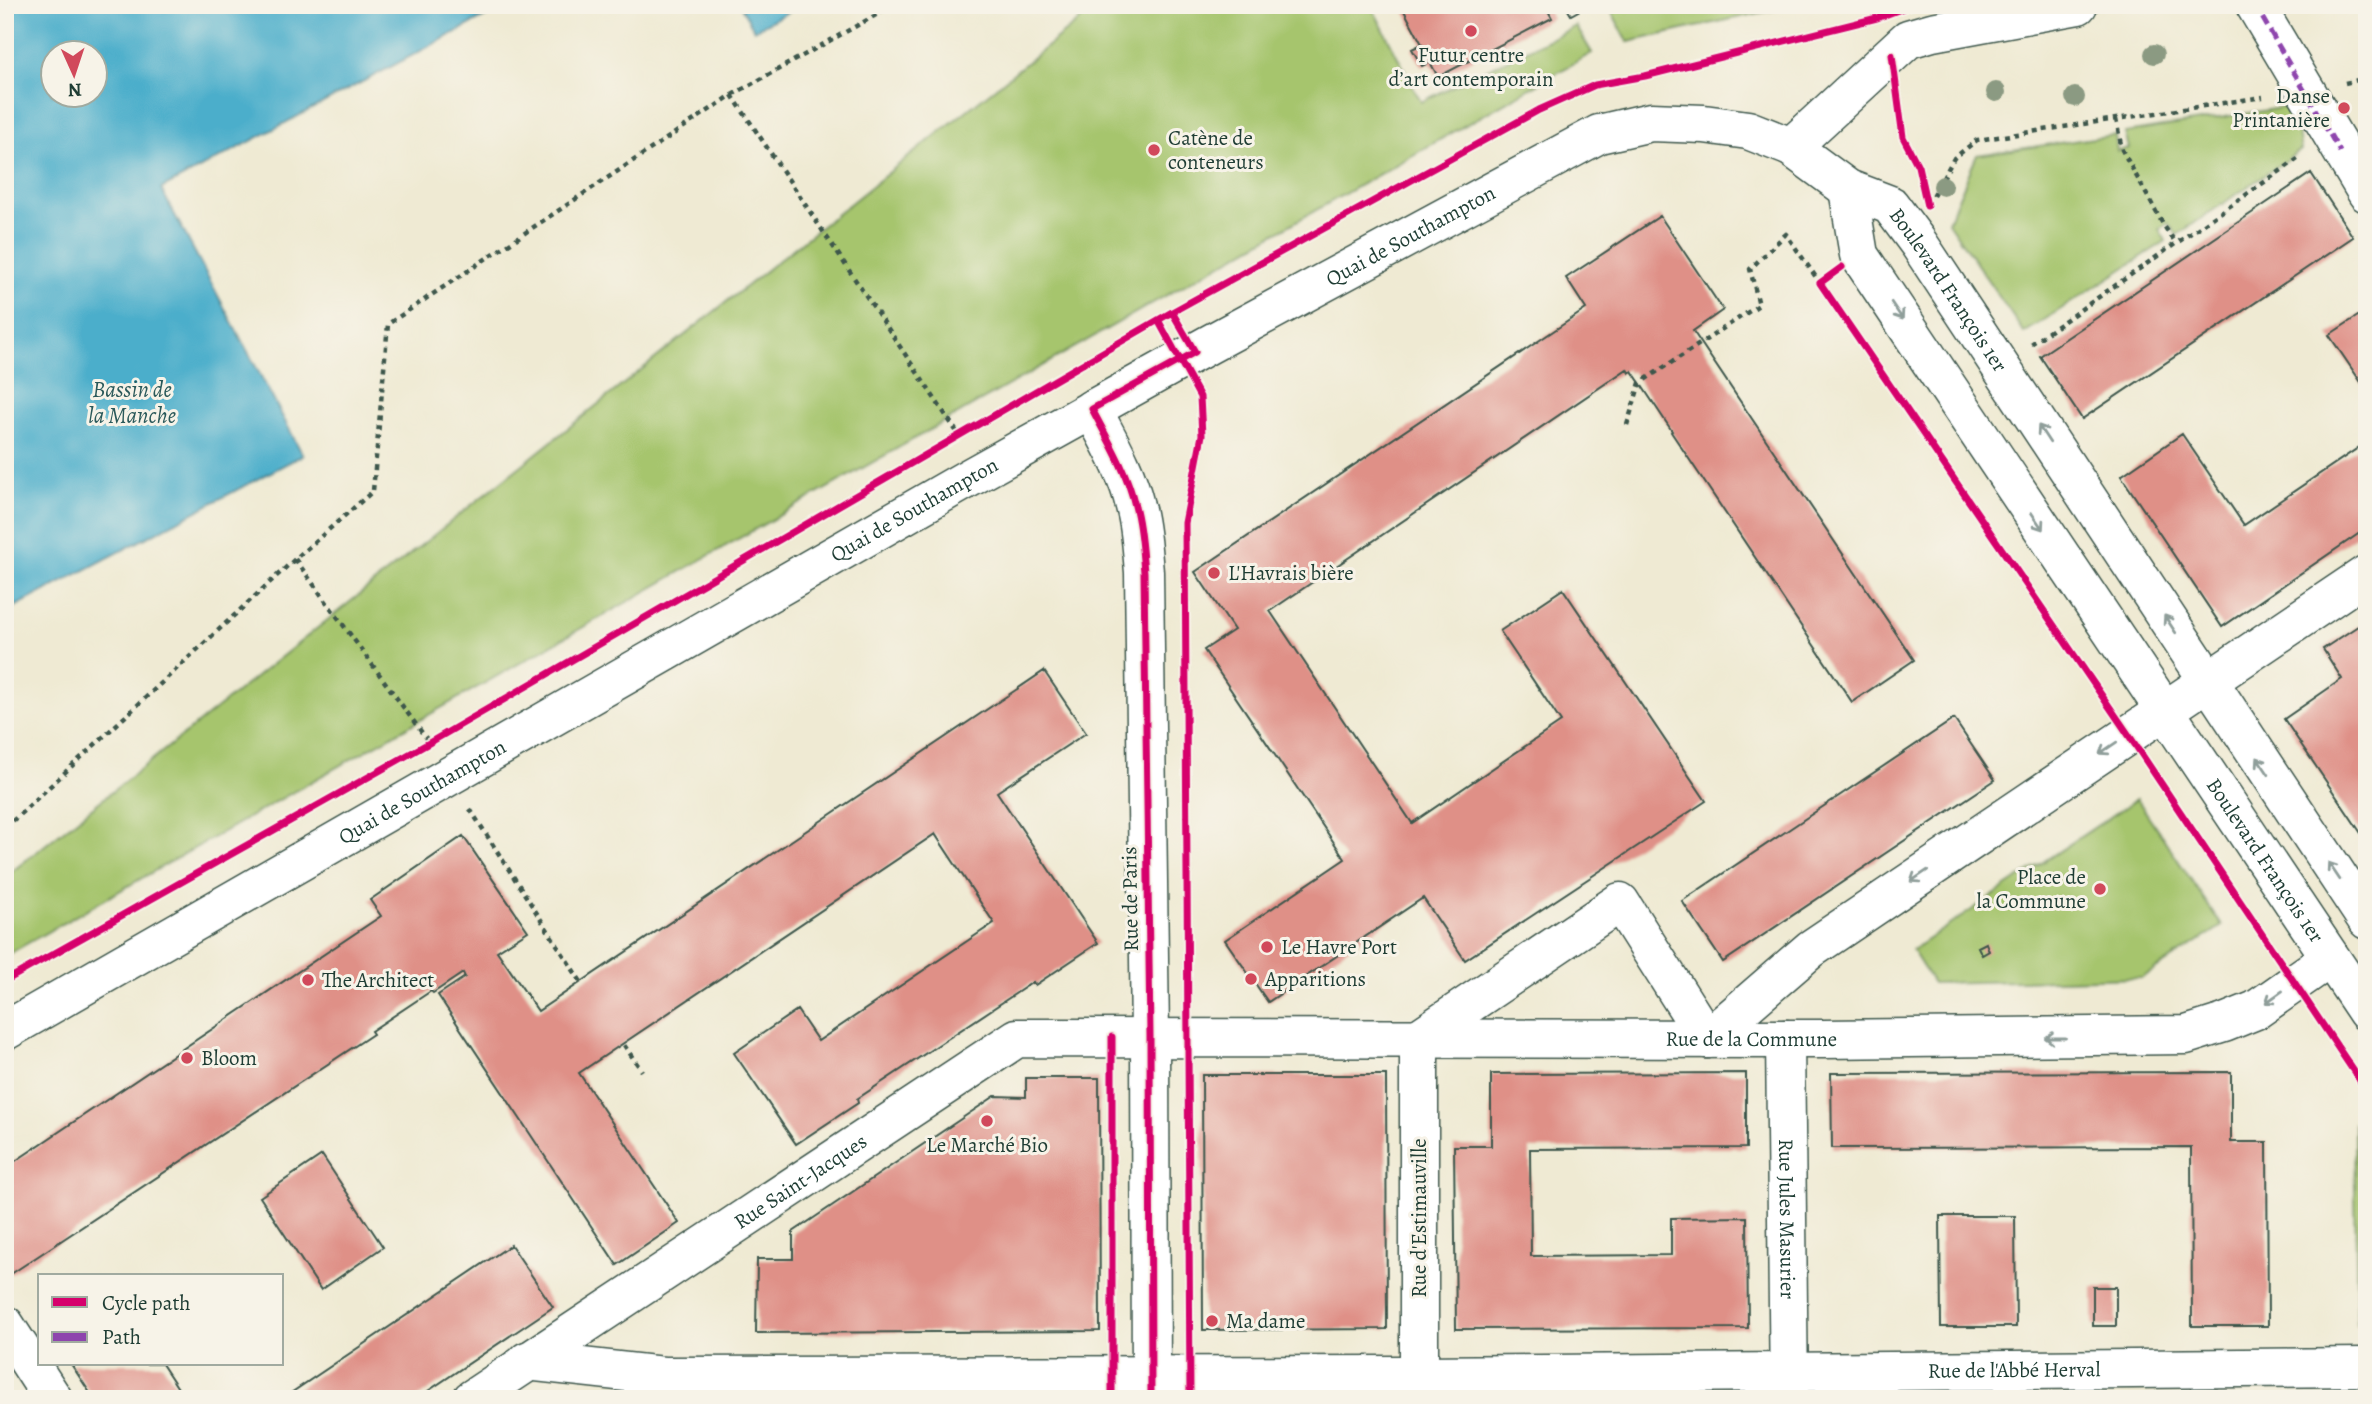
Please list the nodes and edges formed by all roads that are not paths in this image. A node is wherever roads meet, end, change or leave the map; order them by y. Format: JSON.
{"nodes":[{"id":1,"x":2078,"y":5,"type":"edge"},
{"id":2,"x":2255,"y":5,"type":"edge"},
{"id":3,"x":1791,"y":147,"type":"junction"},
{"id":4,"x":1848,"y":189,"type":"junction"},
{"id":5,"x":2367,"y":193,"type":"edge"},
{"id":6,"x":1092,"y":409,"type":"junction"},
{"id":7,"x":2367,"y":574,"type":"edge"},
{"id":8,"x":2207,"y":681,"type":"junction"},
{"id":9,"x":2164,"y":709,"type":"junction"},
{"id":10,"x":2367,"y":920,"type":"edge"},
{"id":11,"x":2330,"y":958,"type":"junction"},
{"id":12,"x":2367,"y":1012,"type":"edge"},
{"id":13,"x":5,"y":1031,"type":"edge"},
{"id":14,"x":1150,"y":1037,"type":"junction"},
{"id":15,"x":1419,"y":1038,"type":"junction"},
{"id":16,"x":1707,"y":1039,"type":"junction"},
{"id":17,"x":1785,"y":1039,"type":"junction"},
{"id":18,"x":5,"y":1325,"type":"edge"},
{"id":19,"x":527,"y":1361,"type":"junction"},
{"id":20,"x":2367,"y":1367,"type":"edge"},
{"id":21,"x":1789,"y":1386,"type":"edge"},
{"id":22,"x":1419,"y":1387,"type":"edge"},
{"id":23,"x":1151,"y":1388,"type":"edge"},
{"id":24,"x":53,"y":1399,"type":"edge"},
{"id":25,"x":472,"y":1399,"type":"edge"}],
"edges":[{"from":1,"to":3,"type":"street"},
{"from":2,"to":5,"type":"street"},
{"from":3,"to":4,"type":"street","name":"Quai de Southampton"},
{"from":3,"to":6,"type":"street","name":"Quai de Southampton"},
{"from":8,"to":4,"type":"street","name":"Boulevard François 1er","one_way":true},
{"from":4,"to":9,"type":"street","name":"Boulevard François 1er","one_way":true},
{"from":6,"to":13,"type":"street","name":"Quai de Southampton"},
{"from":6,"to":14,"type":"street","name":"Rue de Paris"},
{"from":7,"to":8,"type":"street"},
{"from":8,"to":9,"type":"street"},
{"from":10,"to":8,"type":"street","name":"Boulevard François 1er","one_way":true},
{"from":9,"to":11,"type":"street","name":"Boulevard François 1er"},
{"from":9,"to":16,"type":"street","one_way":true},
{"from":11,"to":12,"type":"street","name":"Boulevard François 1er"},
{"from":11,"to":17,"type":"street","name":"Rue de la Commune","one_way":true},
{"from":14,"to":15,"type":"street","name":"Rue de la Commune"},
{"from":14,"to":19,"type":"street","name":"Rue Saint-Jacques"},
{"from":14,"to":23,"type":"street","name":"Rue de Paris"},
{"from":15,"to":16,"type":"street","name":"Rue de la Commune"},
{"from":15,"to":16,"type":"street"},
{"from":15,"to":22,"type":"street","name":"Rue d'Estimauville"},
{"from":16,"to":17,"type":"street","name":"Rue de la Commune"},
{"from":17,"to":21,"type":"street","name":"Rue Jules Masurier"},
{"from":18,"to":24,"type":"street"},
{"from":19,"to":23,"type":"street","name":"Rue de l'Abbé Herval"},
{"from":19,"to":25,"type":"street","name":"Rue Saint-Jacques"},
{"from":20,"to":21,"type":"street","name":"Rue de l'Abbé Herval"},
{"from":21,"to":22,"type":"street","name":"Rue de l'Abbé Herval"},
{"from":22,"to":23,"type":"street","name":"Rue de l'Abbé Herval"}]}
